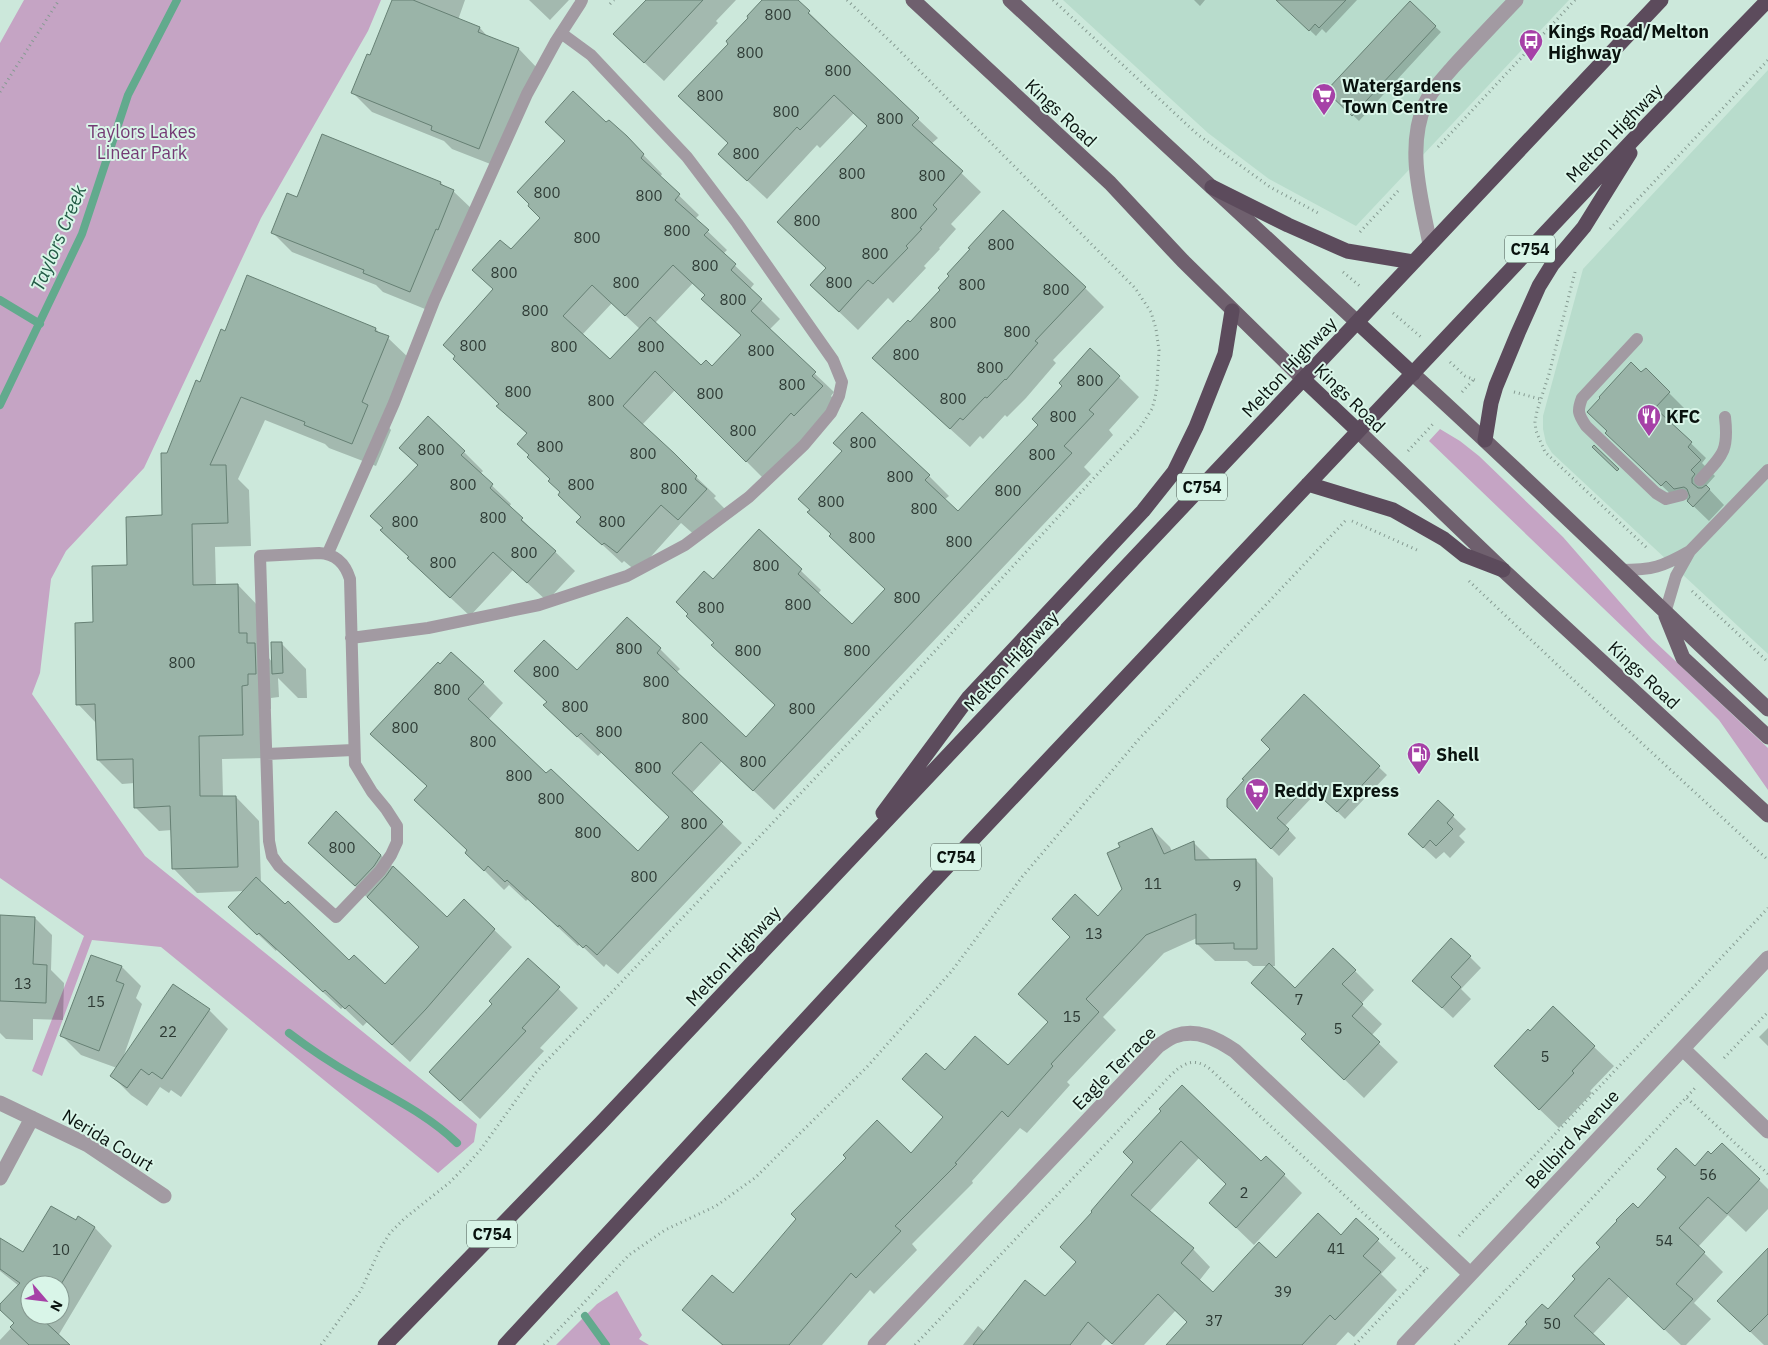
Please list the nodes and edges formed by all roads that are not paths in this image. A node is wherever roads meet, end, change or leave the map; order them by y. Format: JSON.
{"nodes":[{"id":1,"x":913,"y":0,"type":"edge"},
{"id":2,"x":1010,"y":0,"type":"edge"},
{"id":3,"x":1516,"y":0,"type":"edge"},
{"id":4,"x":1661,"y":0,"type":"edge"},
{"id":5,"x":1768,"y":0,"type":"edge"},
{"id":6,"x":584,"y":1,"type":"edge"},
{"id":7,"x":561,"y":33,"type":"junction"},
{"id":8,"x":1648,"y":124,"type":"junction"},
{"id":9,"x":1212,"y":187,"type":"junction"},
{"id":10,"x":1430,"y":244,"type":"junction"},
{"id":11,"x":1413,"y":262,"type":"junction"},
{"id":12,"x":1232,"y":311,"type":"junction"},
{"id":13,"x":1357,"y":322,"type":"junction"},
{"id":14,"x":1637,"y":339,"type":"dead end"},
{"id":15,"x":1412,"y":374,"type":"junction"},
{"id":16,"x":1303,"y":379,"type":"junction"},
{"id":17,"x":1725,"y":417,"type":"dead end"},
{"id":18,"x":1358,"y":431,"type":"junction"},
{"id":19,"x":1485,"y":440,"type":"junction"},
{"id":20,"x":1768,"y":470,"type":"edge"},
{"id":21,"x":1700,"y":480,"type":"dead end"},
{"id":22,"x":1308,"y":484,"type":"junction"},
{"id":23,"x":1682,"y":495,"type":"dead end"},
{"id":24,"x":1690,"y":551,"type":"junction"},
{"id":25,"x":328,"y":553,"type":"junction"},
{"id":26,"x":1503,"y":570,"type":"junction"},
{"id":27,"x":1620,"y":570,"type":"junction"},
{"id":28,"x":1665,"y":613,"type":"junction"},
{"id":29,"x":351,"y":638,"type":"junction"},
{"id":30,"x":1768,"y":709,"type":"edge"},
{"id":31,"x":1768,"y":737,"type":"edge"},
{"id":32,"x":353,"y":750,"type":"junction"},
{"id":33,"x":267,"y":754,"type":"junction"},
{"id":34,"x":1768,"y":815,"type":"edge"},
{"id":35,"x":840,"y":871,"type":"junction"},
{"id":36,"x":1768,"y":958,"type":"edge"},
{"id":37,"x":1683,"y":1049,"type":"junction"},
{"id":38,"x":0,"y":1103,"type":"edge"},
{"id":39,"x":32,"y":1118,"type":"junction"},
{"id":40,"x":1768,"y":1131,"type":"edge"},
{"id":41,"x":0,"y":1178,"type":"edge"},
{"id":42,"x":164,"y":1196,"type":"dead end"},
{"id":43,"x":1470,"y":1274,"type":"junction"},
{"id":44,"x":385,"y":1345,"type":"edge"},
{"id":45,"x":505,"y":1345,"type":"edge"},
{"id":46,"x":875,"y":1345,"type":"edge"},
{"id":47,"x":1404,"y":1345,"type":"edge"}],
"edges":[{"from":1,"to":12,"type":"main road","name":"Kings Road"},
{"from":2,"to":9,"type":"main road"},
{"from":3,"to":10,"type":"street"},
{"from":4,"to":10,"type":"highway","name":"Melton Highway","number":"C754"},
{"from":5,"to":8,"type":"highway","name":"Melton Highway","number":"C754"},
{"from":6,"to":7,"type":"lane"},
{"from":7,"to":25,"type":"lane"},
{"from":7,"to":29,"type":"lane"},
{"from":8,"to":15,"type":"highway","name":"Melton Highway","number":"C754"},
{"from":8,"to":19,"type":"highway"},
{"from":9,"to":11,"type":"highway"},
{"from":9,"to":13,"type":"main road"},
{"from":10,"to":11,"type":"highway","name":"Melton Highway","number":"C754"},
{"from":11,"to":13,"type":"highway","name":"Melton Highway","number":"C754"},
{"from":12,"to":16,"type":"main road","name":"Kings Road"},
{"from":12,"to":35,"type":"highway"},
{"from":13,"to":15,"type":"highway"},
{"from":13,"to":16,"type":"highway","name":"Melton Highway","number":"C754"},
{"from":14,"to":23,"type":"lane"},
{"from":15,"to":18,"type":"highway","name":"Melton Highway","number":"C754"},
{"from":15,"to":19,"type":"main road"},
{"from":16,"to":18,"type":"highway","name":"Kings Road"},
{"from":16,"to":35,"type":"highway","name":"Melton Highway","number":"C754"},
{"from":17,"to":21,"type":"lane"},
{"from":18,"to":22,"type":"highway","name":"Melton Highway","number":"C754"},
{"from":18,"to":26,"type":"main road","name":"Kings Road"},
{"from":19,"to":27,"type":"main road"},
{"from":20,"to":24,"type":"lane"},
{"from":22,"to":26,"type":"highway"},
{"from":22,"to":45,"type":"highway","name":"Melton Highway","number":"C754"},
{"from":24,"to":27,"type":"lane"},
{"from":24,"to":28,"type":"lane"},
{"from":25,"to":29,"type":"lane"},
{"from":25,"to":33,"type":"lane"},
{"from":26,"to":34,"type":"main road","name":"Kings Road"},
{"from":27,"to":28,"type":"main road"},
{"from":28,"to":30,"type":"main road"},
{"from":28,"to":31,"type":"main road"},
{"from":29,"to":32,"type":"lane"},
{"from":32,"to":33,"type":"lane"},
{"from":32,"to":33,"type":"lane"},
{"from":35,"to":44,"type":"highway","name":"Melton Highway","number":"C754"},
{"from":36,"to":37,"type":"street","name":"Bellbird Avenue"},
{"from":37,"to":40,"type":"street"},
{"from":37,"to":43,"type":"street","name":"Bellbird Avenue"},
{"from":38,"to":39,"type":"street","name":"Nerida Court"},
{"from":39,"to":41,"type":"street"},
{"from":39,"to":42,"type":"street","name":"Nerida Court"},
{"from":43,"to":46,"type":"street","name":"Eagle Terrace"},
{"from":43,"to":47,"type":"street","name":"Bellbird Avenue"}]}
